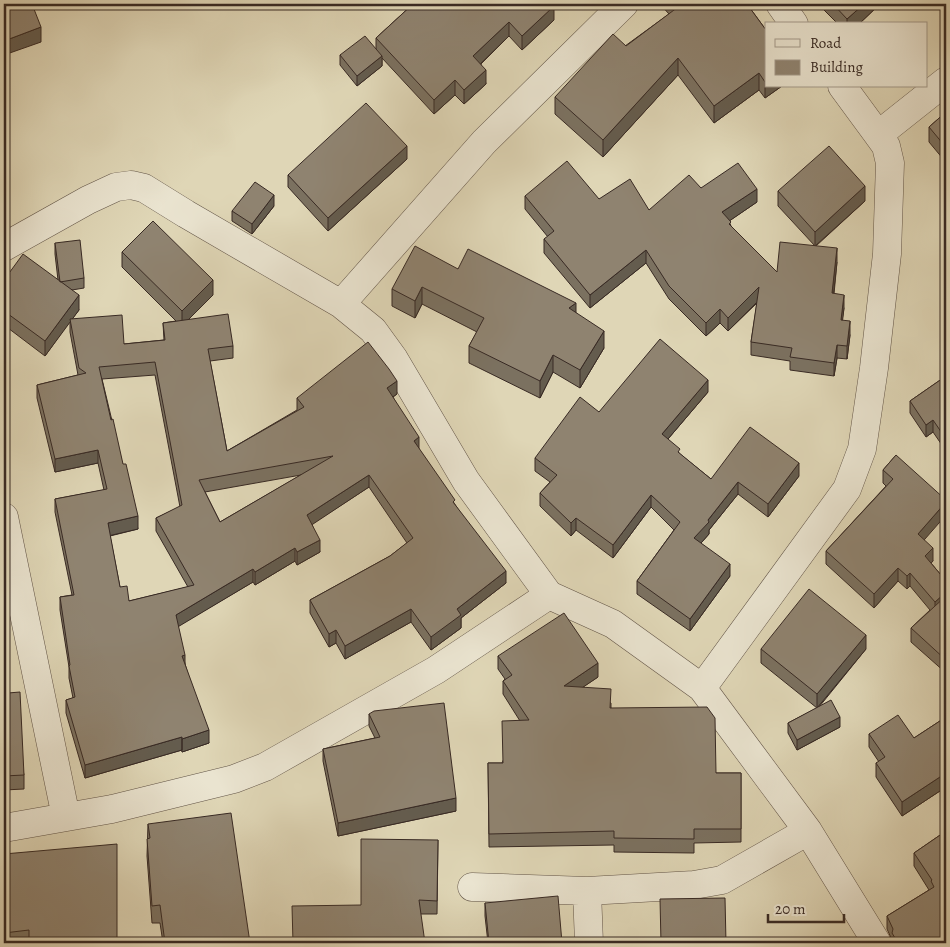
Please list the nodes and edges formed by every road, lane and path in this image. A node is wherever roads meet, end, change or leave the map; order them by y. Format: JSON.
{"nodes":[{"id":1,"x":624,"y":4,"type":"edge"},
{"id":2,"x":780,"y":4,"type":"edge"},
{"id":3,"x":793,"y":22,"type":"edge"},
{"id":4,"x":946,"y":81,"type":"edge"},
{"id":5,"x":843,"y":88,"type":"edge"},
{"id":6,"x":878,"y":135,"type":"junction"},
{"id":7,"x":4,"y":247,"type":"edge"},
{"id":8,"x":341,"y":304,"type":"junction"},
{"id":9,"x":4,"y":517,"type":"edge"},
{"id":10,"x":549,"y":595,"type":"junction"},
{"id":11,"x":702,"y":688,"type":"junction"},
{"id":12,"x":66,"y":817,"type":"junction"},
{"id":13,"x":4,"y":828,"type":"edge"},
{"id":14,"x":808,"y":831,"type":"junction"},
{"id":15,"x":472,"y":887,"type":"dead end"},
{"id":16,"x":587,"y":891,"type":"junction"},
{"id":17,"x":589,"y":943,"type":"edge"},
{"id":18,"x":876,"y":943,"type":"edge"}],
"edges":[{"from":1,"to":8,"type":"street"},
{"from":2,"to":3,"type":"street"},
{"from":4,"to":6,"type":"street"},
{"from":5,"to":6,"type":"street"},
{"from":6,"to":11,"type":"street"},
{"from":7,"to":8,"type":"street"},
{"from":8,"to":10,"type":"street"},
{"from":9,"to":12,"type":"street"},
{"from":10,"to":11,"type":"street"},
{"from":10,"to":12,"type":"street"},
{"from":11,"to":14,"type":"street"},
{"from":12,"to":13,"type":"street"},
{"from":14,"to":16,"type":"street"},
{"from":14,"to":18,"type":"street"},
{"from":15,"to":16,"type":"street"},
{"from":16,"to":17,"type":"street"}]}
